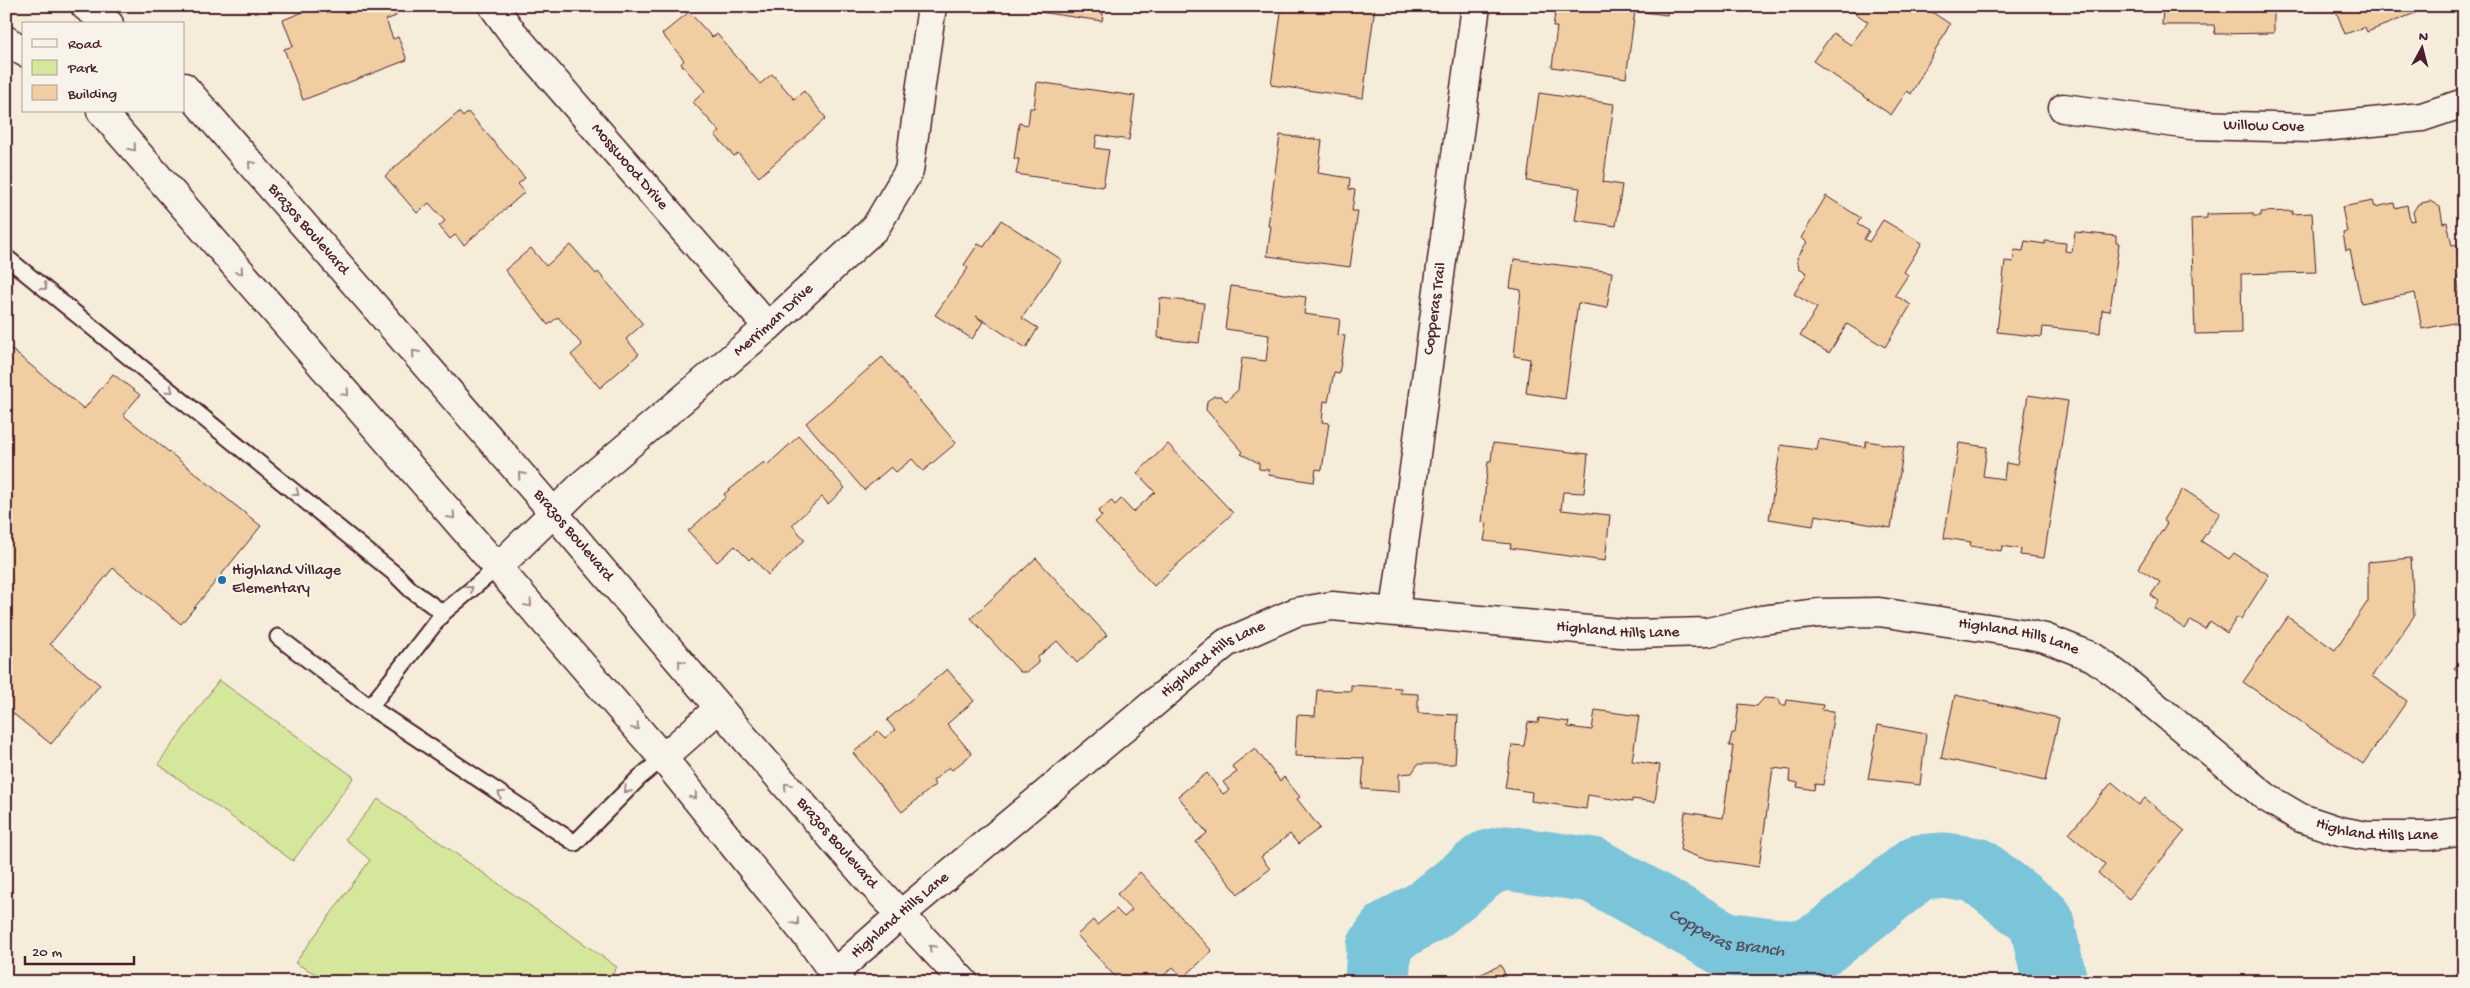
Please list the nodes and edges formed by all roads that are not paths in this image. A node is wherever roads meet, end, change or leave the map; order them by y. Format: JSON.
{"nodes":[{"id":1,"x":85,"y":6,"type":"edge"},
{"id":2,"x":493,"y":6,"type":"edge"},
{"id":3,"x":932,"y":6,"type":"edge"},
{"id":4,"x":1476,"y":6,"type":"edge"},
{"id":5,"x":106,"y":22,"type":"edge"},
{"id":6,"x":6,"y":40,"type":"edge"},
{"id":7,"x":22,"y":51,"type":"edge"},
{"id":8,"x":185,"y":88,"type":"edge"},
{"id":9,"x":2464,"y":103,"type":"edge"},
{"id":10,"x":2064,"y":108,"type":"dead end"},
{"id":11,"x":102,"y":112,"type":"edge"},
{"id":12,"x":6,"y":256,"type":"edge"},
{"id":13,"x":768,"y":327,"type":"junction"},
{"id":14,"x":553,"y":512,"type":"junction"},
{"id":15,"x":498,"y":566,"type":"junction"},
{"id":16,"x":1395,"y":612,"type":"junction"},
{"id":17,"x":443,"y":613,"type":"junction"},
{"id":18,"x":278,"y":637,"type":"dead end"},
{"id":19,"x":370,"y":707,"type":"junction"},
{"id":20,"x":719,"y":708,"type":"junction"},
{"id":21,"x":663,"y":758,"type":"junction"},
{"id":22,"x":2464,"y":831,"type":"edge"},
{"id":23,"x":900,"y":915,"type":"junction"},
{"id":24,"x":837,"y":978,"type":"edge"},
{"id":25,"x":964,"y":982,"type":"edge"}],
"edges":[{"from":1,"to":5,"type":"street"},
{"from":2,"to":13,"type":"street","name":"Mosswood Drive"},
{"from":3,"to":13,"type":"street","name":"Merriman Drive"},
{"from":4,"to":16,"type":"street","name":"Copperas Trail"},
{"from":6,"to":7,"type":"street"},
{"from":14,"to":8,"type":"street","name":"Brazos Boulevard","one_way":true},
{"from":9,"to":10,"type":"street","name":"Willow Cove"},
{"from":11,"to":15,"type":"street","one_way":true},
{"from":12,"to":17,"type":"lane","one_way":true},
{"from":13,"to":14,"type":"street","name":"Merriman Drive"},
{"from":14,"to":15,"type":"street","name":"Merriman Drive"},
{"from":20,"to":14,"type":"street","name":"Brazos Boulevard","one_way":true},
{"from":17,"to":15,"type":"lane","one_way":true},
{"from":15,"to":21,"type":"street","one_way":true},
{"from":16,"to":22,"type":"street","name":"Highland Hills Lane"},
{"from":16,"to":23,"type":"street","name":"Highland Hills Lane"},
{"from":17,"to":19,"type":"lane"},
{"from":18,"to":19,"type":"lane"},
{"from":21,"to":19,"type":"lane","one_way":true},
{"from":20,"to":21,"type":"street"},
{"from":23,"to":20,"type":"street","name":"Brazos Boulevard","one_way":true},
{"from":21,"to":24,"type":"street","one_way":true},
{"from":23,"to":24,"type":"street","name":"Highland Hills Lane"},
{"from":25,"to":23,"type":"street","name":"Brazos Boulevard","one_way":true}]}
